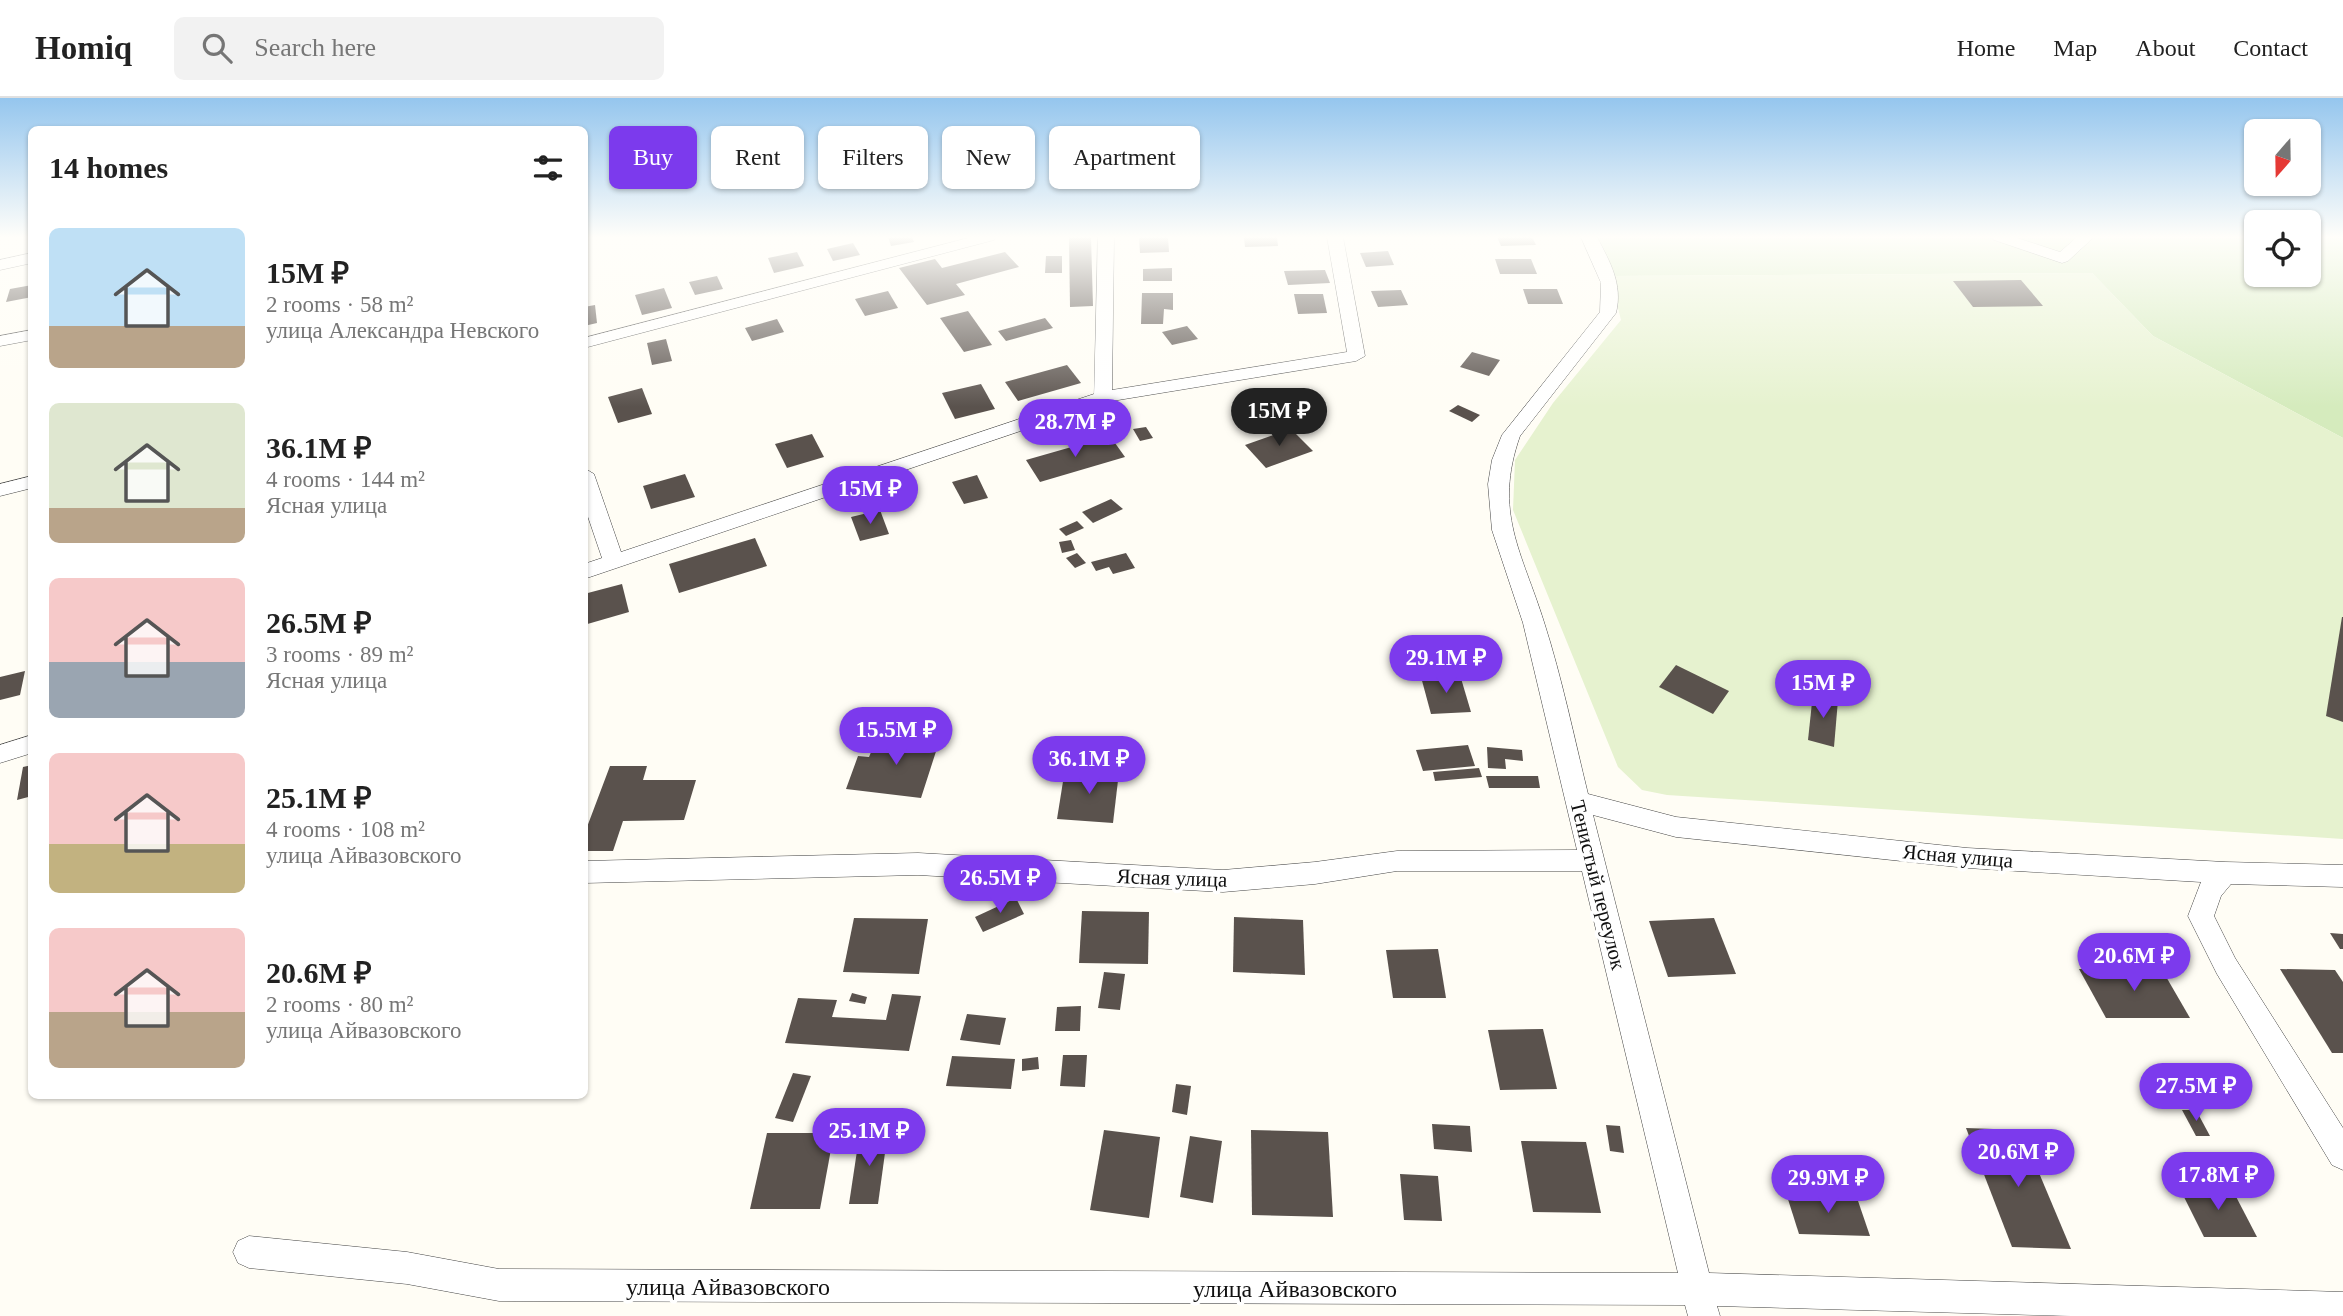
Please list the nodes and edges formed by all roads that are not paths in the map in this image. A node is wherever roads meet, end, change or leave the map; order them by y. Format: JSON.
{"nodes":[{"id":1,"x":772,"y":294,"type":"edge"},
{"id":2,"x":1105,"y":294,"type":"edge"},
{"id":3,"x":1345,"y":294,"type":"edge"},
{"id":4,"x":1612,"y":294,"type":"edge"},
{"id":5,"x":28,"y":336,"type":"edge"},
{"id":6,"x":0,"y":341,"type":"edge"},
{"id":7,"x":588,"y":342,"type":"edge"},
{"id":8,"x":1103,"y":397,"type":"junction"},
{"id":9,"x":1502,"y":454,"type":"joint"},
{"id":10,"x":28,"y":483,"type":"edge"},
{"id":11,"x":588,"y":486,"type":"edge"},
{"id":12,"x":0,"y":490,"type":"edge"},
{"id":13,"x":614,"y":563,"type":"junction"},
{"id":14,"x":588,"y":571,"type":"edge"},
{"id":15,"x":28,"y":745,"type":"edge"},
{"id":16,"x":0,"y":754,"type":"edge"},
{"id":17,"x":1577,"y":801,"type":"junction"},
{"id":18,"x":1591,"y":860,"type":"junction"},
{"id":19,"x":588,"y":872,"type":"edge"},
{"id":20,"x":2225,"y":873,"type":"junction"},
{"id":21,"x":2343,"y":876,"type":"edge"},
{"id":22,"x":2343,"y":1155,"type":"edge"},
{"id":23,"x":249,"y":1252,"type":"dead end"},
{"id":24,"x":1700,"y":1303,"type":"edge"},
{"id":25,"x":2343,"y":1308,"type":"edge"}],
"edges":[{"from":1,"to":7,"type":"street"},
{"from":2,"to":8,"type":"street"},
{"from":3,"to":8,"type":"street"},
{"from":4,"to":9,"type":"street"},
{"from":5,"to":6,"type":"street"},
{"from":8,"to":13,"type":"street"},
{"from":9,"to":17,"type":"street","name":"Тенистый переулок"},
{"from":10,"to":12,"type":"street"},
{"from":11,"to":13,"type":"street"},
{"from":13,"to":14,"type":"street"},
{"from":15,"to":16,"type":"street"},
{"from":17,"to":18,"type":"street","name":"Тенистый переулок"},
{"from":17,"to":20,"type":"street","name":"Ясная улица"},
{"from":18,"to":19,"type":"street","name":"Ясная улица"},
{"from":18,"to":24,"type":"street","name":"Тенистый переулок"},
{"from":20,"to":21,"type":"street","name":"Ясная улица"},
{"from":20,"to":22,"type":"street"},
{"from":23,"to":24,"type":"street","name":"улица Айвазовского"},
{"from":24,"to":25,"type":"street","name":"улица Айвазовского"}]}
